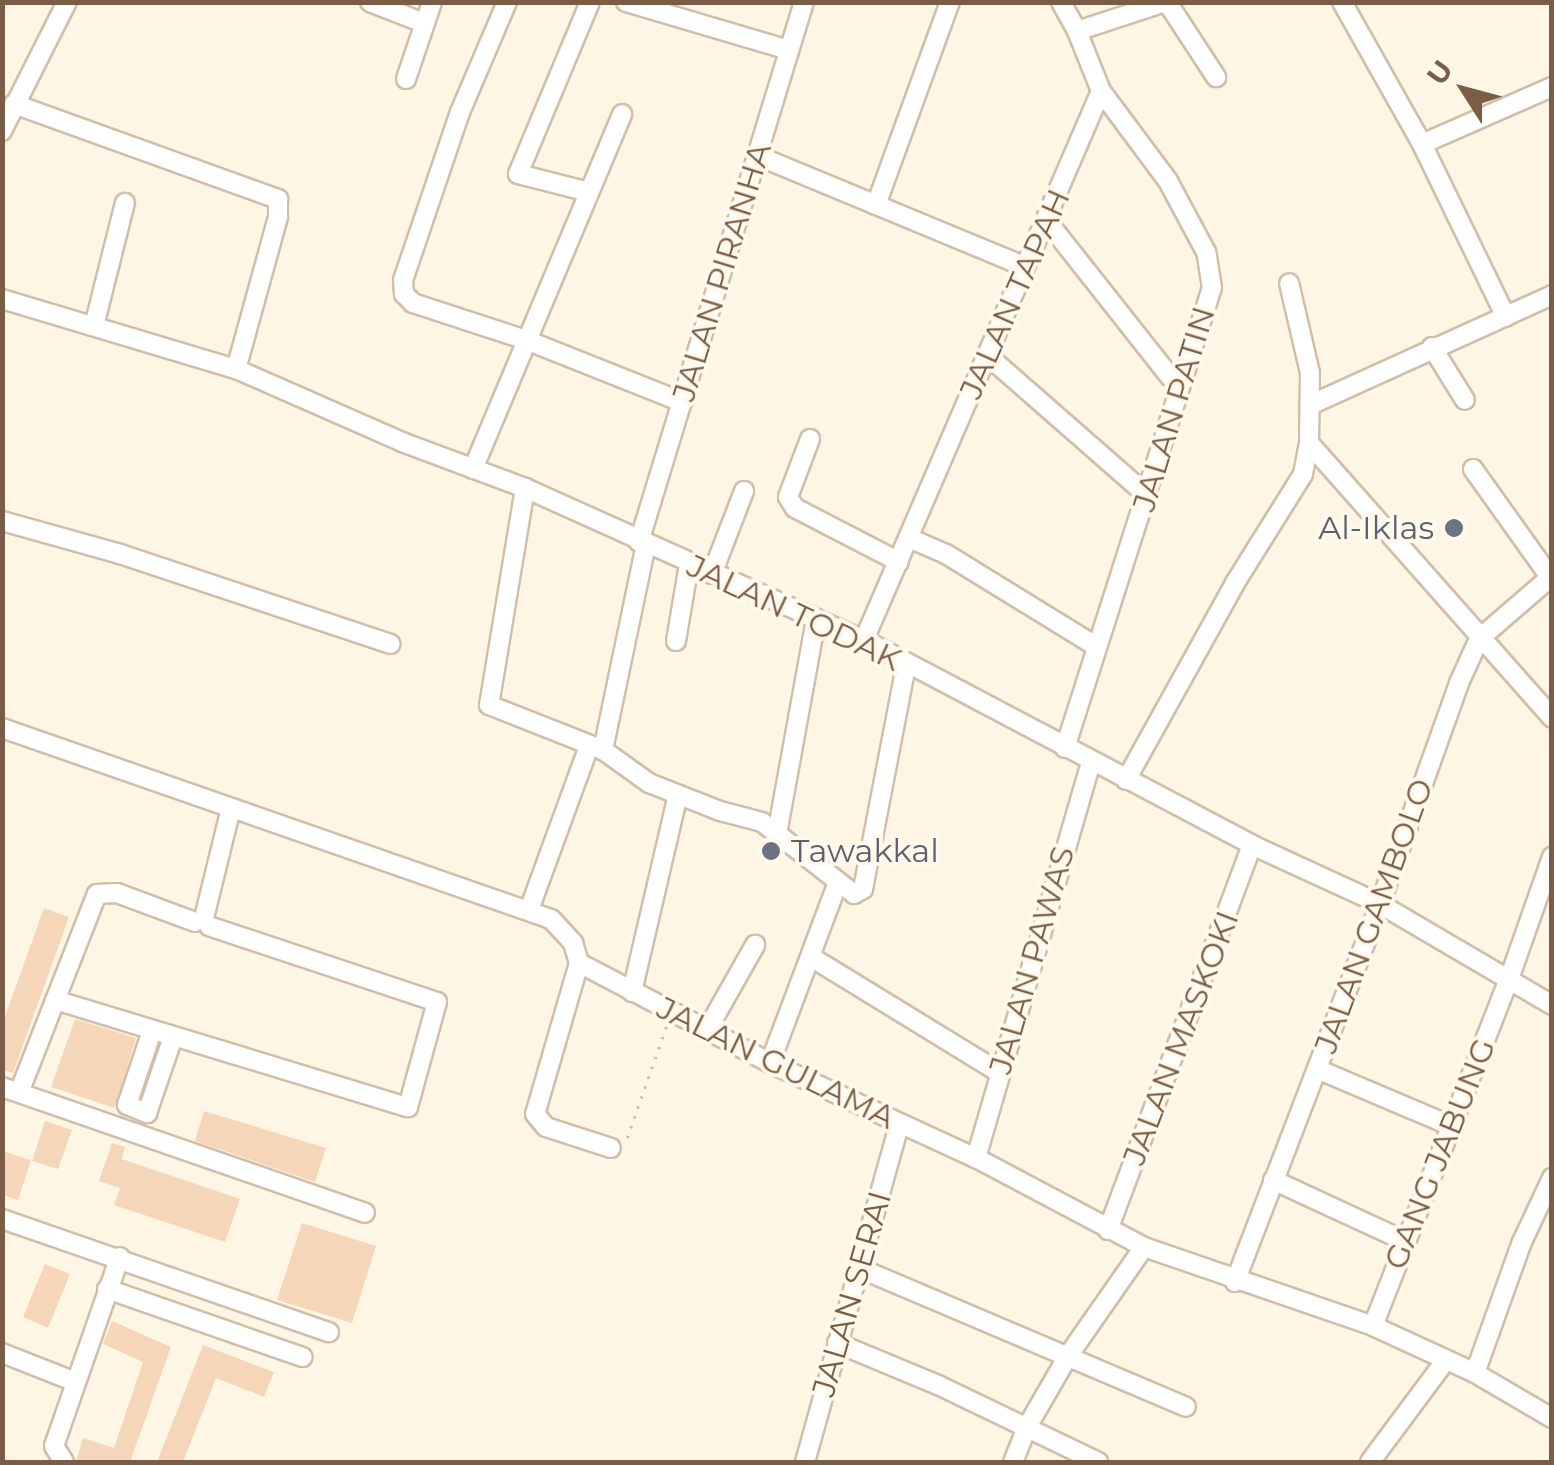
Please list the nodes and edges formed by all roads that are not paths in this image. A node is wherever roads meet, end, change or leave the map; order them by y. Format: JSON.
{"nodes":[{"id":1,"x":67,"y":2,"type":"edge"},
{"id":2,"x":370,"y":2,"type":"edge"},
{"id":3,"x":432,"y":2,"type":"edge"},
{"id":4,"x":507,"y":2,"type":"edge"},
{"id":5,"x":590,"y":2,"type":"edge"},
{"id":6,"x":626,"y":2,"type":"edge"},
{"id":7,"x":804,"y":2,"type":"edge"},
{"id":8,"x":950,"y":2,"type":"edge"},
{"id":9,"x":1062,"y":2,"type":"edge"},
{"id":10,"x":1166,"y":2,"type":"edge"},
{"id":11,"x":1342,"y":2,"type":"edge"},
{"id":12,"x":424,"y":24,"type":"junction"},
{"id":13,"x":1077,"y":31,"type":"junction"},
{"id":14,"x":789,"y":50,"type":"junction"},
{"id":15,"x":1216,"y":77,"type":"dead end"},
{"id":16,"x":406,"y":79,"type":"dead end"},
{"id":17,"x":1552,"y":87,"type":"edge"},
{"id":18,"x":1102,"y":91,"type":"junction"},
{"id":19,"x":14,"y":104,"type":"junction"},
{"id":20,"x":622,"y":114,"type":"dead end"},
{"id":21,"x":2,"y":131,"type":"edge"},
{"id":22,"x":1422,"y":144,"type":"junction"},
{"id":23,"x":758,"y":156,"type":"junction"},
{"id":24,"x":589,"y":192,"type":"junction"},
{"id":25,"x":125,"y":204,"type":"dead end"},
{"id":26,"x":876,"y":205,"type":"junction"},
{"id":27,"x":1048,"y":221,"type":"junction"},
{"id":28,"x":1024,"y":266,"type":"junction"},
{"id":29,"x":1289,"y":283,"type":"dead end"},
{"id":30,"x":2,"y":300,"type":"edge"},
{"id":31,"x":1548,"y":303,"type":"edge"},
{"id":32,"x":1506,"y":317,"type":"junction"},
{"id":33,"x":94,"y":326,"type":"junction"},
{"id":34,"x":526,"y":340,"type":"junction"},
{"id":35,"x":1432,"y":348,"type":"junction"},
{"id":36,"x":988,"y":356,"type":"junction"},
{"id":37,"x":236,"y":369,"type":"junction"},
{"id":38,"x":1179,"y":388,"type":"junction"},
{"id":39,"x":1465,"y":400,"type":"dead end"},
{"id":40,"x":682,"y":402,"type":"junction"},
{"id":41,"x":1310,"y":405,"type":"junction"},
{"id":42,"x":810,"y":439,"type":"dead end"},
{"id":43,"x":1309,"y":443,"type":"junction"},
{"id":44,"x":474,"y":469,"type":"junction"},
{"id":45,"x":1473,"y":469,"type":"dead end"},
{"id":46,"x":526,"y":488,"type":"junction"},
{"id":47,"x":744,"y":491,"type":"dead end"},
{"id":48,"x":1148,"y":496,"type":"junction"},
{"id":49,"x":2,"y":521,"type":"edge"},
{"id":50,"x":909,"y":538,"type":"junction"},
{"id":51,"x":642,"y":543,"type":"junction"},
{"id":52,"x":899,"y":562,"type":"junction"},
{"id":53,"x":690,"y":564,"type":"junction"},
{"id":54,"x":712,"y":574,"type":"junction"},
{"id":55,"x":1551,"y":577,"type":"edge"},
{"id":56,"x":816,"y":619,"type":"junction"},
{"id":57,"x":1480,"y":638,"type":"junction"},
{"id":58,"x":864,"y":640,"type":"junction"},
{"id":59,"x":676,"y":641,"type":"dead end"},
{"id":60,"x":390,"y":644,"type":"dead end"},
{"id":61,"x":1094,"y":645,"type":"junction"},
{"id":62,"x":906,"y":666,"type":"junction"},
{"id":63,"x":1552,"y":718,"type":"edge"},
{"id":64,"x":2,"y":728,"type":"edge"},
{"id":65,"x":596,"y":748,"type":"junction"},
{"id":66,"x":1065,"y":748,"type":"junction"},
{"id":67,"x":1091,"y":762,"type":"junction"},
{"id":68,"x":1126,"y":780,"type":"junction"},
{"id":69,"x":678,"y":795,"type":"junction"},
{"id":70,"x":231,"y":808,"type":"junction"},
{"id":71,"x":776,"y":834,"type":"junction"},
{"id":72,"x":1252,"y":845,"type":"junction"},
{"id":73,"x":1552,"y":857,"type":"edge"},
{"id":74,"x":837,"y":885,"type":"junction"},
{"id":75,"x":1380,"y":904,"type":"junction"},
{"id":76,"x":529,"y":910,"type":"junction"},
{"id":77,"x":203,"y":922,"type":"junction"},
{"id":78,"x":754,"y":945,"type":"dead end"},
{"id":79,"x":810,"y":957,"type":"junction"},
{"id":80,"x":579,"y":963,"type":"junction"},
{"id":81,"x":1508,"y":982,"type":"junction"},
{"id":82,"x":632,"y":992,"type":"junction"},
{"id":83,"x":55,"y":1000,"type":"junction"},
{"id":84,"x":1552,"y":1004,"type":"edge"},
{"id":85,"x":707,"y":1030,"type":"junction"},
{"id":86,"x":152,"y":1031,"type":"junction"},
{"id":87,"x":173,"y":1036,"type":"junction"},
{"id":88,"x":770,"y":1064,"type":"junction"},
{"id":89,"x":1317,"y":1069,"type":"junction"},
{"id":90,"x":1000,"y":1073,"type":"junction"},
{"id":91,"x":22,"y":1085,"type":"dead end"},
{"id":92,"x":2,"y":1087,"type":"edge"},
{"id":93,"x":899,"y":1125,"type":"junction"},
{"id":94,"x":1451,"y":1126,"type":"junction"},
{"id":95,"x":612,"y":1148,"type":"road end"},
{"id":96,"x":976,"y":1158,"type":"junction"},
{"id":97,"x":1552,"y":1178,"type":"edge"},
{"id":98,"x":1274,"y":1180,"type":"junction"},
{"id":99,"x":364,"y":1213,"type":"dead end"},
{"id":100,"x":2,"y":1219,"type":"edge"},
{"id":101,"x":1108,"y":1230,"type":"junction"},
{"id":102,"x":1405,"y":1241,"type":"junction"},
{"id":103,"x":1144,"y":1247,"type":"junction"},
{"id":104,"x":118,"y":1262,"type":"junction"},
{"id":105,"x":860,"y":1268,"type":"junction"},
{"id":106,"x":1235,"y":1282,"type":"junction"},
{"id":107,"x":107,"y":1289,"type":"junction"},
{"id":108,"x":1373,"y":1326,"type":"junction"},
{"id":109,"x":329,"y":1332,"type":"dead end"},
{"id":110,"x":837,"y":1344,"type":"junction"},
{"id":111,"x":7,"y":1354,"type":"edge"},
{"id":112,"x":1068,"y":1356,"type":"junction"},
{"id":113,"x":302,"y":1357,"type":"dead end"},
{"id":114,"x":1446,"y":1360,"type":"junction"},
{"id":115,"x":1475,"y":1373,"type":"junction"},
{"id":116,"x":73,"y":1381,"type":"junction"},
{"id":117,"x":1186,"y":1408,"type":"dead end"},
{"id":118,"x":1552,"y":1418,"type":"edge"},
{"id":119,"x":1027,"y":1427,"type":"junction"},
{"id":120,"x":64,"y":1462,"type":"edge"},
{"id":121,"x":805,"y":1462,"type":"edge"},
{"id":122,"x":1013,"y":1462,"type":"edge"},
{"id":123,"x":1098,"y":1462,"type":"edge"},
{"id":124,"x":1370,"y":1462,"type":"edge"}],
"edges":[{"from":1,"to":19,"type":"street"},
{"from":2,"to":12,"type":"street"},
{"from":3,"to":12,"type":"street"},
{"from":4,"to":34,"type":"street"},
{"from":5,"to":24,"type":"street"},
{"from":6,"to":14,"type":"street"},
{"from":7,"to":14,"type":"street","name":"JALAN PIRANHA"},
{"from":8,"to":26,"type":"street"},
{"from":9,"to":13,"type":"street"},
{"from":10,"to":13,"type":"street"},
{"from":10,"to":15,"type":"street"},
{"from":11,"to":22,"type":"street"},
{"from":12,"to":16,"type":"street"},
{"from":13,"to":18,"type":"street"},
{"from":14,"to":23,"type":"street","name":"JALAN PIRANHA"},
{"from":17,"to":22,"type":"street"},
{"from":18,"to":27,"type":"street","name":"JALAN TAPAH"},
{"from":18,"to":38,"type":"street","name":"JALAN PATIN"},
{"from":19,"to":21,"type":"street"},
{"from":19,"to":37,"type":"street"},
{"from":20,"to":24,"type":"street"},
{"from":22,"to":32,"type":"street"},
{"from":23,"to":26,"type":"street"},
{"from":23,"to":40,"type":"street","name":"JALAN PIRANHA"},
{"from":24,"to":34,"type":"street"},
{"from":25,"to":33,"type":"street"},
{"from":26,"to":28,"type":"street"},
{"from":27,"to":28,"type":"street","name":"JALAN TAPAH"},
{"from":27,"to":38,"type":"street"},
{"from":28,"to":36,"type":"street","name":"JALAN TAPAH"},
{"from":29,"to":41,"type":"street"},
{"from":30,"to":33,"type":"street","name":"JALAN TODAK"},
{"from":31,"to":32,"type":"street"},
{"from":32,"to":35,"type":"street"},
{"from":33,"to":37,"type":"street","name":"JALAN TODAK"},
{"from":34,"to":40,"type":"street"},
{"from":34,"to":44,"type":"street"},
{"from":35,"to":39,"type":"street"},
{"from":35,"to":41,"type":"street"},
{"from":36,"to":48,"type":"street"},
{"from":36,"to":50,"type":"street","name":"JALAN TAPAH"},
{"from":37,"to":44,"type":"street","name":"JALAN TODAK"},
{"from":38,"to":48,"type":"street","name":"JALAN PATIN"},
{"from":40,"to":51,"type":"street","name":"JALAN PIRANHA"},
{"from":41,"to":43,"type":"street"},
{"from":42,"to":52,"type":"street"},
{"from":43,"to":57,"type":"street"},
{"from":43,"to":68,"type":"street"},
{"from":44,"to":46,"type":"street","name":"JALAN TODAK"},
{"from":45,"to":55,"type":"street"},
{"from":46,"to":51,"type":"street","name":"JALAN TODAK"},
{"from":46,"to":65,"type":"street"},
{"from":47,"to":54,"type":"street"},
{"from":48,"to":61,"type":"street","name":"JALAN PATIN"},
{"from":49,"to":60,"type":"street"},
{"from":50,"to":52,"type":"street","name":"JALAN TAPAH"},
{"from":50,"to":61,"type":"street"},
{"from":51,"to":53,"type":"street","name":"JALAN TODAK"},
{"from":51,"to":65,"type":"street","name":"JALAN PIRANHA"},
{"from":52,"to":58,"type":"street","name":"JALAN TAPAH"},
{"from":53,"to":54,"type":"street","name":"JALAN TODAK"},
{"from":53,"to":59,"type":"street"},
{"from":54,"to":56,"type":"street","name":"JALAN TODAK"},
{"from":55,"to":57,"type":"street","name":"JALAN GAMBOLO"},
{"from":56,"to":58,"type":"street","name":"JALAN TODAK"},
{"from":56,"to":71,"type":"street"},
{"from":57,"to":63,"type":"street"},
{"from":57,"to":75,"type":"street","name":"JALAN GAMBOLO"},
{"from":58,"to":62,"type":"street","name":"JALAN TODAK"},
{"from":61,"to":66,"type":"street","name":"JALAN PATIN"},
{"from":62,"to":66,"type":"street","name":"JALAN TODAK"},
{"from":62,"to":74,"type":"street"},
{"from":64,"to":70,"type":"street","name":"JALAN GULAMA"},
{"from":65,"to":69,"type":"street"},
{"from":65,"to":76,"type":"street","name":"JALAN PIRANHA"},
{"from":66,"to":67,"type":"street","name":"JALAN TODAK"},
{"from":67,"to":68,"type":"street","name":"JALAN TODAK"},
{"from":67,"to":90,"type":"street","name":"JALAN PAWAS"},
{"from":68,"to":72,"type":"street","name":"JALAN TODAK"},
{"from":69,"to":71,"type":"street"},
{"from":69,"to":82,"type":"street"},
{"from":70,"to":76,"type":"street","name":"JALAN GULAMA"},
{"from":70,"to":77,"type":"street"},
{"from":71,"to":74,"type":"street"},
{"from":72,"to":75,"type":"street","name":"JALAN TODAK"},
{"from":72,"to":101,"type":"street","name":"JALAN MASKOKI"},
{"from":73,"to":81,"type":"street","name":"GANG JABUNG"},
{"from":74,"to":79,"type":"street"},
{"from":75,"to":81,"type":"street","name":"JALAN TODAK"},
{"from":75,"to":89,"type":"street","name":"JALAN GAMBOLO"},
{"from":76,"to":80,"type":"street","name":"JALAN GULAMA"},
{"from":77,"to":83,"type":"street"},
{"from":77,"to":87,"type":"street"},
{"from":78,"to":85,"type":"street"},
{"from":79,"to":88,"type":"street"},
{"from":79,"to":90,"type":"street"},
{"from":80,"to":82,"type":"street","name":"JALAN GULAMA"},
{"from":80,"to":95,"type":"street"},
{"from":81,"to":84,"type":"street","name":"JALAN TODAK"},
{"from":81,"to":94,"type":"street","name":"GANG JABUNG"},
{"from":82,"to":85,"type":"street","name":"JALAN GULAMA"},
{"from":83,"to":86,"type":"street"},
{"from":83,"to":91,"type":"street"},
{"from":85,"to":88,"type":"street","name":"JALAN GULAMA"},
{"from":86,"to":87,"type":"street"},
{"from":86,"to":87,"type":"street"},
{"from":88,"to":93,"type":"street","name":"JALAN GULAMA"},
{"from":89,"to":94,"type":"street"},
{"from":89,"to":98,"type":"street","name":"JALAN GAMBOLO"},
{"from":90,"to":96,"type":"street","name":"JALAN PAWAS"},
{"from":92,"to":99,"type":"street"},
{"from":93,"to":96,"type":"street","name":"JALAN GULAMA"},
{"from":93,"to":105,"type":"street","name":"JALAN SERAI"},
{"from":94,"to":102,"type":"street","name":"GANG JABUNG"},
{"from":96,"to":101,"type":"street","name":"JALAN GULAMA"},
{"from":97,"to":115,"type":"street"},
{"from":98,"to":102,"type":"street"},
{"from":98,"to":106,"type":"street","name":"JALAN GAMBOLO"},
{"from":100,"to":104,"type":"street"},
{"from":101,"to":103,"type":"street","name":"JALAN GULAMA"},
{"from":102,"to":108,"type":"street","name":"GANG JABUNG"},
{"from":103,"to":106,"type":"street","name":"JALAN GULAMA"},
{"from":103,"to":112,"type":"street"},
{"from":104,"to":107,"type":"street"},
{"from":104,"to":109,"type":"street"},
{"from":105,"to":110,"type":"street","name":"JALAN SERAI"},
{"from":105,"to":112,"type":"street"},
{"from":106,"to":108,"type":"street","name":"JALAN GULAMA"},
{"from":107,"to":113,"type":"street"},
{"from":107,"to":116,"type":"street"},
{"from":108,"to":114,"type":"street","name":"JALAN GULAMA"},
{"from":110,"to":119,"type":"street"},
{"from":110,"to":121,"type":"street","name":"JALAN SERAI"},
{"from":111,"to":116,"type":"street"},
{"from":112,"to":117,"type":"street"},
{"from":112,"to":119,"type":"street"},
{"from":114,"to":115,"type":"street","name":"JALAN GULAMA"},
{"from":114,"to":124,"type":"street"},
{"from":115,"to":118,"type":"street","name":"JALAN GULAMA"},
{"from":116,"to":120,"type":"street"},
{"from":119,"to":122,"type":"street"},
{"from":119,"to":123,"type":"street"}]}
